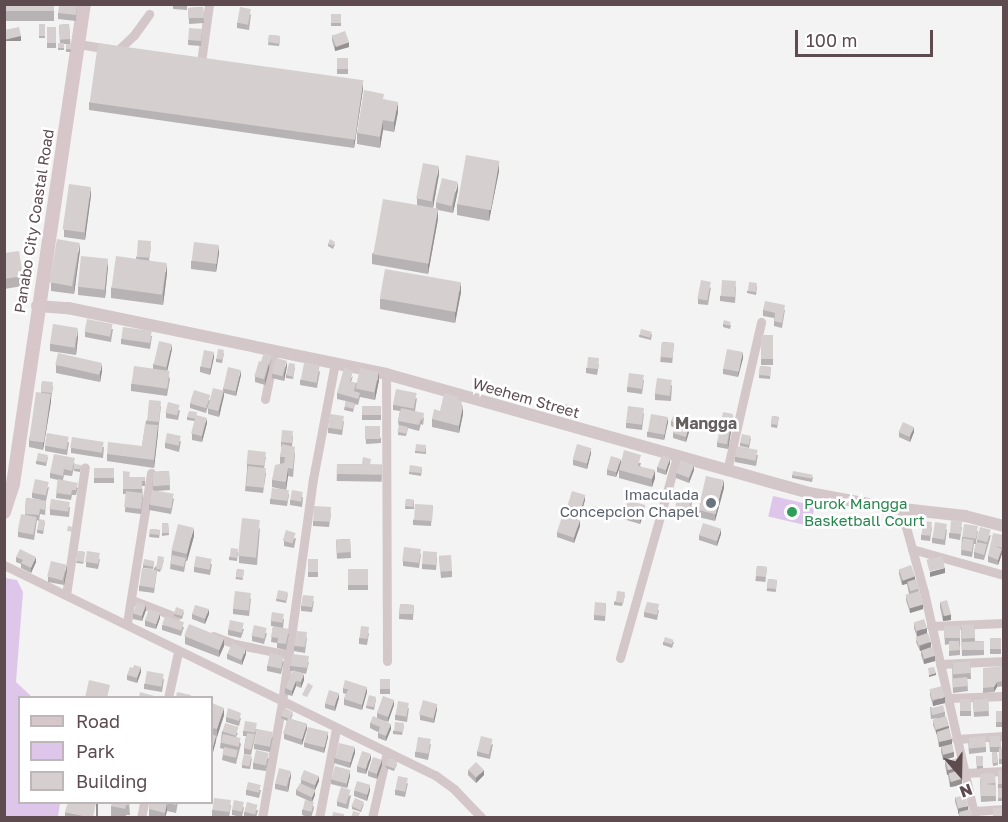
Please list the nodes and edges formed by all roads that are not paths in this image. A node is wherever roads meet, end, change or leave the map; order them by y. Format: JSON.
{"nodes":[{"id":1,"x":84,"y":4,"type":"edge"},
{"id":2,"x":209,"y":4,"type":"edge"},
{"id":3,"x":149,"y":14,"type":"dead end"},
{"id":4,"x":78,"y":44,"type":"junction"},
{"id":5,"x":118,"y":50,"type":"junction"},
{"id":6,"x":128,"y":51,"type":"edge"},
{"id":7,"x":191,"y":60,"type":"edge"},
{"id":8,"x":201,"y":62,"type":"junction"},
{"id":9,"x":212,"y":63,"type":"edge"},
{"id":10,"x":37,"y":306,"type":"junction"},
{"id":11,"x":761,"y":322,"type":"dead end"},
{"id":12,"x":275,"y":350,"type":"junction"},
{"id":13,"x":336,"y":363,"type":"junction"},
{"id":14,"x":386,"y":374,"type":"junction"},
{"id":15,"x":265,"y":399,"type":"dead end"},
{"id":16,"x":677,"y":457,"type":"junction"},
{"id":17,"x":86,"y":467,"type":"dead end"},
{"id":18,"x":727,"y":471,"type":"junction"},
{"id":19,"x":151,"y":473,"type":"edge"},
{"id":20,"x":902,"y":509,"type":"junction"},
{"id":21,"x":4,"y":512,"type":"edge"},
{"id":22,"x":1004,"y":526,"type":"edge"},
{"id":23,"x":912,"y":549,"type":"junction"},
{"id":24,"x":4,"y":565,"type":"edge"},
{"id":25,"x":1004,"y":575,"type":"edge"},
{"id":26,"x":66,"y":595,"type":"junction"},
{"id":27,"x":132,"y":600,"type":"junction"},
{"id":28,"x":176,"y":617,"type":"edge"},
{"id":29,"x":127,"y":623,"type":"junction"},
{"id":30,"x":1004,"y":623,"type":"edge"},
{"id":31,"x":931,"y":626,"type":"junction"},
{"id":32,"x":200,"y":630,"type":"edge"},
{"id":33,"x":178,"y":652,"type":"junction"},
{"id":34,"x":289,"y":656,"type":"junction"},
{"id":35,"x":620,"y":658,"type":"dead end"},
{"id":36,"x":387,"y":661,"type":"dead end"},
{"id":37,"x":1004,"y":661,"type":"edge"},
{"id":38,"x":940,"y":664,"type":"junction"},
{"id":39,"x":168,"y":696,"type":"edge"},
{"id":40,"x":1004,"y":696,"type":"edge"},
{"id":41,"x":948,"y":699,"type":"junction"},
{"id":42,"x":282,"y":702,"type":"junction"},
{"id":43,"x":336,"y":729,"type":"junction"},
{"id":44,"x":1004,"y":736,"type":"edge"},
{"id":45,"x":956,"y":739,"type":"junction"},
{"id":46,"x":387,"y":752,"type":"junction"},
{"id":47,"x":1004,"y":771,"type":"edge"},
{"id":48,"x":964,"y":773,"type":"junction"},
{"id":49,"x":1004,"y":809,"type":"edge"},
{"id":50,"x":974,"y":814,"type":"edge"},
{"id":51,"x":262,"y":818,"type":"edge"},
{"id":52,"x":319,"y":818,"type":"edge"},
{"id":53,"x":372,"y":818,"type":"edge"},
{"id":54,"x":482,"y":818,"type":"edge"}],
"edges":[{"from":1,"to":4,"type":"main road","name":"Panabo City Coastal Road"},
{"from":2,"to":8,"type":"street"},
{"from":3,"to":5,"type":"street"},
{"from":4,"to":5,"type":"street"},
{"from":4,"to":10,"type":"main road","name":"Panabo City Coastal Road"},
{"from":5,"to":6,"type":"street"},
{"from":7,"to":8,"type":"street"},
{"from":8,"to":9,"type":"street"},
{"from":10,"to":12,"type":"street","name":"Weehem Street"},
{"from":10,"to":21,"type":"main road","name":"Panabo City Coastal Road"},
{"from":11,"to":18,"type":"street"},
{"from":12,"to":13,"type":"street","name":"Weehem Street"},
{"from":12,"to":15,"type":"street"},
{"from":13,"to":14,"type":"street","name":"Weehem Street"},
{"from":13,"to":34,"type":"street"},
{"from":14,"to":16,"type":"street","name":"Weehem Street"},
{"from":14,"to":36,"type":"street"},
{"from":16,"to":18,"type":"street","name":"Weehem Street"},
{"from":16,"to":35,"type":"street"},
{"from":17,"to":26,"type":"street"},
{"from":18,"to":20,"type":"street","name":"Weehem Street"},
{"from":19,"to":27,"type":"street"},
{"from":20,"to":22,"type":"street","name":"Weehem Street"},
{"from":20,"to":23,"type":"street"},
{"from":23,"to":25,"type":"street"},
{"from":23,"to":31,"type":"street"},
{"from":24,"to":26,"type":"street"},
{"from":26,"to":29,"type":"street"},
{"from":27,"to":28,"type":"street"},
{"from":27,"to":29,"type":"street"},
{"from":29,"to":33,"type":"street"},
{"from":30,"to":31,"type":"street"},
{"from":31,"to":38,"type":"street"},
{"from":32,"to":34,"type":"street"},
{"from":33,"to":39,"type":"street"},
{"from":33,"to":42,"type":"street"},
{"from":34,"to":42,"type":"street"},
{"from":37,"to":38,"type":"street"},
{"from":38,"to":41,"type":"street"},
{"from":40,"to":41,"type":"street"},
{"from":41,"to":45,"type":"street"},
{"from":42,"to":43,"type":"street"},
{"from":42,"to":51,"type":"street"},
{"from":43,"to":46,"type":"street"},
{"from":43,"to":52,"type":"street"},
{"from":44,"to":45,"type":"street"},
{"from":45,"to":48,"type":"street"},
{"from":46,"to":53,"type":"street"},
{"from":46,"to":54,"type":"street"},
{"from":47,"to":48,"type":"street"},
{"from":48,"to":50,"type":"street"},
{"from":49,"to":50,"type":"street"}]}
